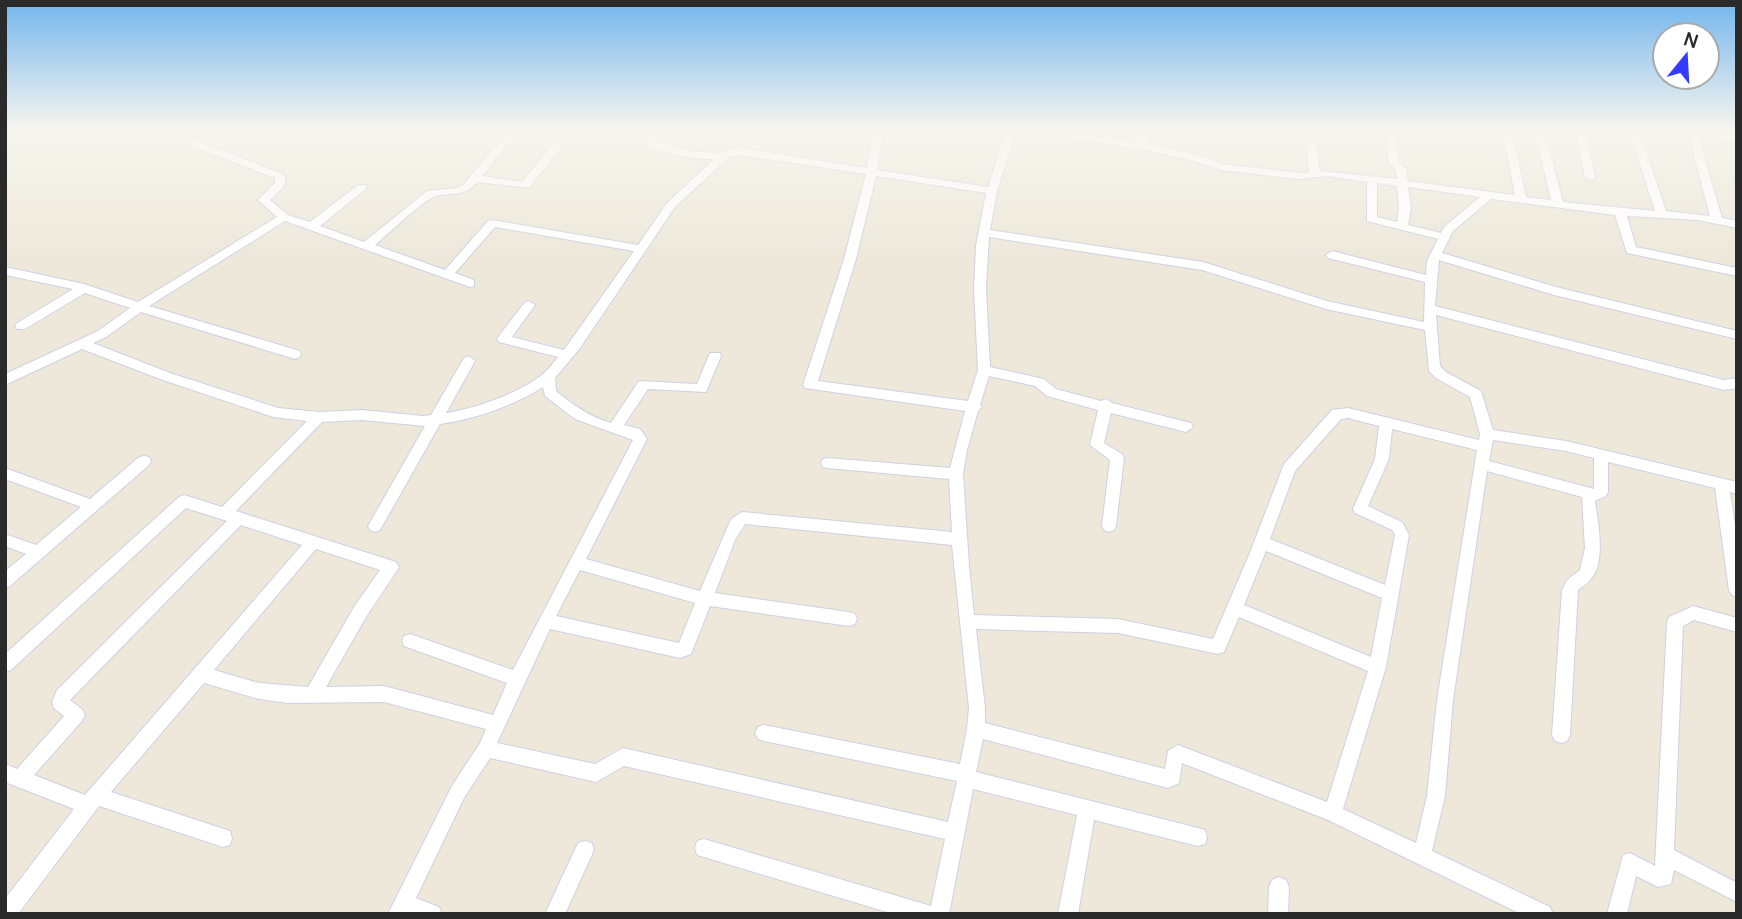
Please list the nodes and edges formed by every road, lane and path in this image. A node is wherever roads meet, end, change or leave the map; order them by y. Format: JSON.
{"nodes":[{"id":1,"x":873,"y":172,"type":"edge"},
{"id":2,"x":271,"y":173,"type":"edge"},
{"id":3,"x":478,"y":173,"type":"edge"},
{"id":4,"x":535,"y":173,"type":"edge"},
{"id":5,"x":706,"y":173,"type":"edge"},
{"id":6,"x":879,"y":173,"type":"edge"},
{"id":7,"x":998,"y":173,"type":"edge"},
{"id":8,"x":1271,"y":173,"type":"edge"},
{"id":9,"x":1401,"y":173,"type":"edge"},
{"id":10,"x":1516,"y":173,"type":"edge"},
{"id":11,"x":1550,"y":173,"type":"edge"},
{"id":12,"x":1589,"y":173,"type":"edge"},
{"id":13,"x":1648,"y":173,"type":"edge"},
{"id":14,"x":1702,"y":173,"type":"edge"},
{"id":15,"x":1315,"y":174,"type":"joint"},
{"id":16,"x":1590,"y":177,"type":"dead end"},
{"id":17,"x":474,"y":178,"type":"junction"},
{"id":18,"x":1372,"y":180,"type":"junction"},
{"id":19,"x":1402,"y":184,"type":"junction"},
{"id":20,"x":362,"y":187,"type":"dead end"},
{"id":21,"x":992,"y":191,"type":"junction"},
{"id":22,"x":1488,"y":196,"type":"junction"},
{"id":23,"x":1521,"y":200,"type":"junction"},
{"id":24,"x":1558,"y":205,"type":"junction"},
{"id":25,"x":1620,"y":212,"type":"junction"},
{"id":26,"x":1661,"y":213,"type":"junction"},
{"id":27,"x":284,"y":217,"type":"junction"},
{"id":28,"x":1717,"y":221,"type":"junction"},
{"id":29,"x":1737,"y":225,"type":"edge"},
{"id":30,"x":311,"y":227,"type":"junction"},
{"id":31,"x":1402,"y":227,"type":"junction"},
{"id":32,"x":984,"y":233,"type":"junction"},
{"id":33,"x":1444,"y":237,"type":"junction"},
{"id":34,"x":365,"y":247,"type":"junction"},
{"id":35,"x":641,"y":249,"type":"junction"},
{"id":36,"x":1436,"y":255,"type":"junction"},
{"id":37,"x":1332,"y":256,"type":"dead end"},
{"id":38,"x":5,"y":271,"type":"edge"},
{"id":39,"x":1737,"y":272,"type":"edge"},
{"id":40,"x":447,"y":275,"type":"junction"},
{"id":41,"x":1431,"y":280,"type":"junction"},
{"id":42,"x":470,"y":283,"type":"dead end"},
{"id":43,"x":84,"y":288,"type":"junction"},
{"id":44,"x":529,"y":305,"type":"dead end"},
{"id":45,"x":141,"y":306,"type":"junction"},
{"id":46,"x":1429,"y":309,"type":"junction"},
{"id":47,"x":21,"y":326,"type":"dead end"},
{"id":48,"x":1429,"y":327,"type":"junction"},
{"id":49,"x":1737,"y":335,"type":"edge"},
{"id":50,"x":82,"y":344,"type":"junction"},
{"id":51,"x":295,"y":354,"type":"dead end"},
{"id":52,"x":567,"y":355,"type":"junction"},
{"id":53,"x":715,"y":356,"type":"dead end"},
{"id":54,"x":469,"y":361,"type":"dead end"},
{"id":55,"x":984,"y":370,"type":"junction"},
{"id":56,"x":548,"y":377,"type":"junction"},
{"id":57,"x":5,"y":380,"type":"edge"},
{"id":58,"x":1737,"y":383,"type":"edge"},
{"id":59,"x":1106,"y":404,"type":"junction"},
{"id":60,"x":975,"y":407,"type":"junction"},
{"id":61,"x":319,"y":417,"type":"junction"},
{"id":62,"x":434,"y":420,"type":"junction"},
{"id":63,"x":1387,"y":422,"type":"junction"},
{"id":64,"x":1186,"y":427,"type":"dead end"},
{"id":65,"x":614,"y":429,"type":"junction"},
{"id":66,"x":1486,"y":441,"type":"junction"},
{"id":67,"x":1601,"y":454,"type":"junction"},
{"id":68,"x":144,"y":461,"type":"dead end"},
{"id":69,"x":828,"y":463,"type":"dead end"},
{"id":70,"x":1481,"y":464,"type":"junction"},
{"id":71,"x":5,"y":473,"type":"edge"},
{"id":72,"x":956,"y":474,"type":"junction"},
{"id":73,"x":1721,"y":483,"type":"junction"},
{"id":74,"x":1737,"y":488,"type":"edge"},
{"id":75,"x":1595,"y":495,"type":"junction"},
{"id":76,"x":91,"y":505,"type":"junction"},
{"id":77,"x":231,"y":517,"type":"junction"},
{"id":78,"x":375,"y":526,"type":"dead end"},
{"id":79,"x":1109,"y":526,"type":"dead end"},
{"id":80,"x":959,"y":539,"type":"junction"},
{"id":81,"x":5,"y":540,"type":"edge"},
{"id":82,"x":1261,"y":542,"type":"junction"},
{"id":83,"x":312,"y":544,"type":"junction"},
{"id":84,"x":38,"y":552,"type":"junction"},
{"id":85,"x":575,"y":562,"type":"junction"},
{"id":86,"x":5,"y":581,"type":"edge"},
{"id":87,"x":1737,"y":590,"type":"edge"},
{"id":88,"x":1391,"y":595,"type":"junction"},
{"id":89,"x":706,"y":599,"type":"junction"},
{"id":90,"x":1234,"y":608,"type":"junction"},
{"id":91,"x":849,"y":619,"type":"dead end"},
{"id":92,"x":546,"y":621,"type":"junction"},
{"id":93,"x":967,"y":622,"type":"junction"},
{"id":94,"x":1737,"y":625,"type":"edge"},
{"id":95,"x":410,"y":641,"type":"dead end"},
{"id":96,"x":5,"y":664,"type":"edge"},
{"id":97,"x":1378,"y":667,"type":"junction"},
{"id":98,"x":200,"y":674,"type":"junction"},
{"id":99,"x":517,"y":679,"type":"junction"},
{"id":100,"x":312,"y":695,"type":"junction"},
{"id":101,"x":497,"y":724,"type":"junction"},
{"id":102,"x":976,"y":729,"type":"junction"},
{"id":103,"x":764,"y":733,"type":"dead end"},
{"id":104,"x":1561,"y":735,"type":"dead end"},
{"id":105,"x":486,"y":749,"type":"junction"},
{"id":106,"x":13,"y":776,"type":"edge"},
{"id":107,"x":966,"y":776,"type":"junction"},
{"id":108,"x":92,"y":800,"type":"junction"},
{"id":109,"x":1087,"y":808,"type":"junction"},
{"id":110,"x":1333,"y":813,"type":"junction"},
{"id":111,"x":954,"y":832,"type":"junction"},
{"id":112,"x":1198,"y":837,"type":"dead end"},
{"id":113,"x":223,"y":838,"type":"dead end"},
{"id":114,"x":704,"y":848,"type":"dead end"},
{"id":115,"x":585,"y":850,"type":"dead end"},
{"id":116,"x":1422,"y":855,"type":"junction"},
{"id":117,"x":1665,"y":855,"type":"junction"},
{"id":118,"x":1279,"y":887,"type":"dead end"},
{"id":119,"x":1737,"y":893,"type":"edge"},
{"id":120,"x":401,"y":908,"type":"edge"},
{"id":121,"x":6,"y":914,"type":"edge"},
{"id":122,"x":432,"y":914,"type":"edge"},
{"id":123,"x":555,"y":914,"type":"edge"},
{"id":124,"x":928,"y":914,"type":"edge"},
{"id":125,"x":939,"y":914,"type":"edge"},
{"id":126,"x":1068,"y":914,"type":"edge"},
{"id":127,"x":1278,"y":914,"type":"edge"},
{"id":128,"x":1543,"y":914,"type":"edge"},
{"id":129,"x":1617,"y":914,"type":"edge"}],
"edges":[{"from":1,"to":60,"type":"street"},
{"from":2,"to":27,"type":"street"},
{"from":3,"to":17,"type":"street"},
{"from":4,"to":17,"type":"street"},
{"from":5,"to":35,"type":"street"},
{"from":6,"to":21,"type":"street"},
{"from":7,"to":21,"type":"street"},
{"from":8,"to":15,"type":"street"},
{"from":9,"to":19,"type":"street"},
{"from":10,"to":23,"type":"street"},
{"from":11,"to":24,"type":"street"},
{"from":12,"to":16,"type":"street"},
{"from":13,"to":26,"type":"street"},
{"from":14,"to":28,"type":"street"},
{"from":15,"to":18,"type":"street"},
{"from":17,"to":34,"type":"street"},
{"from":18,"to":19,"type":"street"},
{"from":18,"to":31,"type":"street"},
{"from":19,"to":22,"type":"street"},
{"from":19,"to":31,"type":"street"},
{"from":20,"to":30,"type":"street"},
{"from":21,"to":32,"type":"street"},
{"from":22,"to":23,"type":"street"},
{"from":22,"to":33,"type":"street"},
{"from":23,"to":24,"type":"street"},
{"from":24,"to":25,"type":"street"},
{"from":25,"to":26,"type":"street"},
{"from":25,"to":39,"type":"street"},
{"from":26,"to":28,"type":"street"},
{"from":27,"to":30,"type":"street"},
{"from":27,"to":45,"type":"street"},
{"from":28,"to":29,"type":"street"},
{"from":30,"to":34,"type":"street"},
{"from":31,"to":33,"type":"street"},
{"from":32,"to":48,"type":"street"},
{"from":32,"to":55,"type":"street"},
{"from":33,"to":36,"type":"street"},
{"from":34,"to":40,"type":"street"},
{"from":35,"to":40,"type":"street"},
{"from":35,"to":52,"type":"street"},
{"from":36,"to":41,"type":"street"},
{"from":36,"to":49,"type":"street"},
{"from":37,"to":41,"type":"street"},
{"from":38,"to":43,"type":"street"},
{"from":40,"to":42,"type":"street"},
{"from":41,"to":46,"type":"street"},
{"from":43,"to":45,"type":"street"},
{"from":43,"to":47,"type":"street"},
{"from":44,"to":52,"type":"street"},
{"from":45,"to":50,"type":"street"},
{"from":45,"to":51,"type":"street"},
{"from":46,"to":48,"type":"street"},
{"from":46,"to":58,"type":"street"},
{"from":48,"to":66,"type":"street"},
{"from":50,"to":57,"type":"street"},
{"from":50,"to":61,"type":"street"},
{"from":52,"to":56,"type":"street"},
{"from":53,"to":65,"type":"street"},
{"from":54,"to":62,"type":"street"},
{"from":55,"to":59,"type":"street"},
{"from":55,"to":60,"type":"street"},
{"from":56,"to":62,"type":"street"},
{"from":56,"to":65,"type":"street"},
{"from":59,"to":64,"type":"street"},
{"from":59,"to":79,"type":"street"},
{"from":60,"to":72,"type":"street"},
{"from":61,"to":62,"type":"street"},
{"from":61,"to":77,"type":"street"},
{"from":62,"to":78,"type":"street"},
{"from":63,"to":66,"type":"street"},
{"from":63,"to":82,"type":"street"},
{"from":63,"to":88,"type":"street"},
{"from":65,"to":85,"type":"street"},
{"from":66,"to":67,"type":"street"},
{"from":66,"to":70,"type":"street"},
{"from":67,"to":73,"type":"street"},
{"from":67,"to":75,"type":"street"},
{"from":68,"to":76,"type":"street"},
{"from":69,"to":72,"type":"street"},
{"from":70,"to":75,"type":"street"},
{"from":70,"to":116,"type":"street"},
{"from":71,"to":76,"type":"street"},
{"from":72,"to":80,"type":"street"},
{"from":73,"to":74,"type":"street"},
{"from":73,"to":87,"type":"street"},
{"from":75,"to":104,"type":"street"},
{"from":76,"to":84,"type":"street"},
{"from":77,"to":83,"type":"street"},
{"from":77,"to":96,"type":"street"},
{"from":77,"to":106,"type":"street"},
{"from":80,"to":89,"type":"street"},
{"from":80,"to":93,"type":"street"},
{"from":81,"to":84,"type":"street"},
{"from":82,"to":88,"type":"street"},
{"from":82,"to":90,"type":"street"},
{"from":83,"to":98,"type":"street"},
{"from":83,"to":100,"type":"street"},
{"from":84,"to":86,"type":"street"},
{"from":85,"to":89,"type":"street"},
{"from":85,"to":92,"type":"street"},
{"from":88,"to":97,"type":"street"},
{"from":89,"to":91,"type":"street"},
{"from":89,"to":92,"type":"street"},
{"from":90,"to":93,"type":"street"},
{"from":90,"to":97,"type":"street"},
{"from":92,"to":99,"type":"street"},
{"from":93,"to":102,"type":"street"},
{"from":94,"to":117,"type":"street"},
{"from":95,"to":99,"type":"street"},
{"from":97,"to":110,"type":"street"},
{"from":98,"to":100,"type":"street"},
{"from":98,"to":108,"type":"street"},
{"from":99,"to":101,"type":"street"},
{"from":100,"to":101,"type":"street"},
{"from":101,"to":105,"type":"street"},
{"from":102,"to":107,"type":"street"},
{"from":102,"to":110,"type":"street"},
{"from":103,"to":107,"type":"street"},
{"from":105,"to":111,"type":"street"},
{"from":105,"to":120,"type":"street"},
{"from":106,"to":108,"type":"street"},
{"from":107,"to":109,"type":"street"},
{"from":107,"to":111,"type":"street"},
{"from":108,"to":113,"type":"street"},
{"from":108,"to":121,"type":"street"},
{"from":109,"to":112,"type":"street"},
{"from":109,"to":126,"type":"street"},
{"from":110,"to":116,"type":"street"},
{"from":111,"to":125,"type":"street"},
{"from":114,"to":124,"type":"street"},
{"from":115,"to":123,"type":"street"},
{"from":116,"to":128,"type":"street"},
{"from":117,"to":119,"type":"street"},
{"from":117,"to":129,"type":"street"},
{"from":118,"to":127,"type":"street"},
{"from":120,"to":122,"type":"street"}]}
